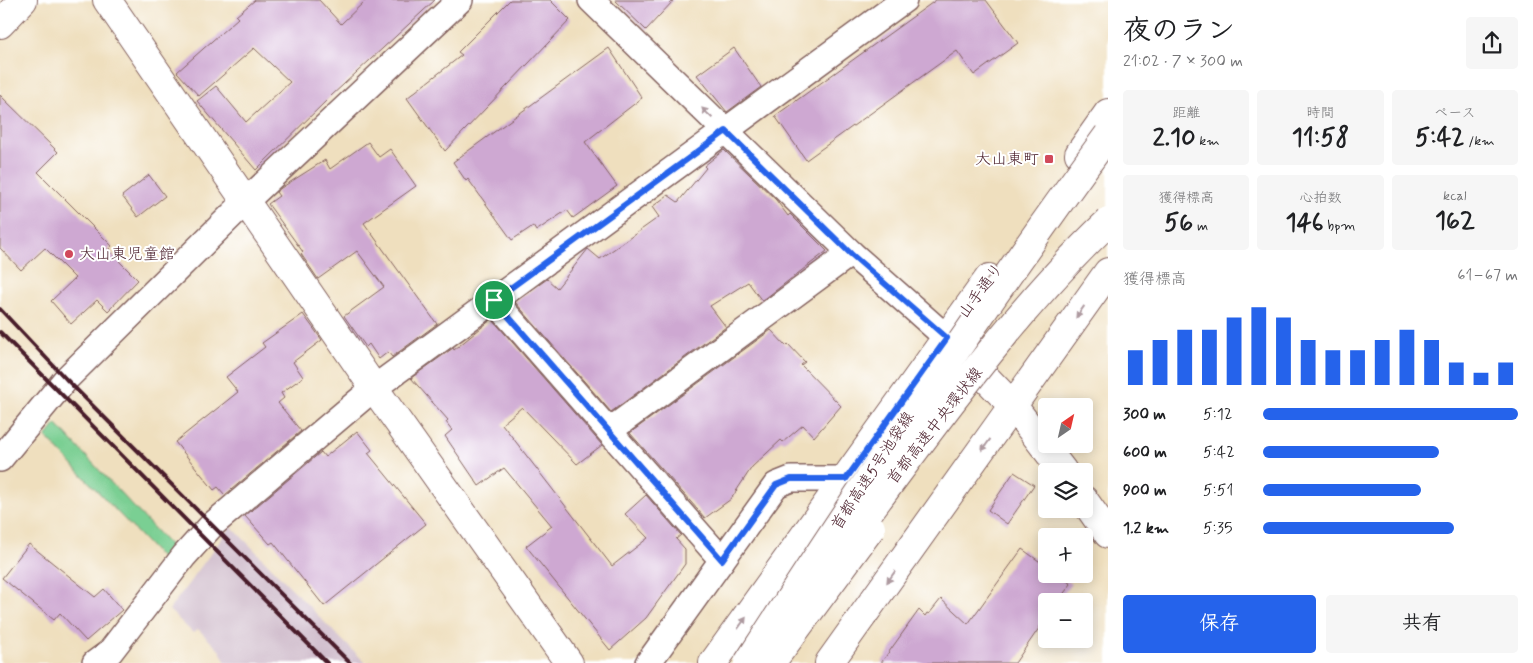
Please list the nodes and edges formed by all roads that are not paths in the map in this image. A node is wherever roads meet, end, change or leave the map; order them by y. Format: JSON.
{"nodes":[{"id":1,"x":23,"y":0,"type":"edge"},
{"id":2,"x":107,"y":0,"type":"edge"},
{"id":3,"x":460,"y":0,"type":"edge"},
{"id":4,"x":592,"y":0,"type":"edge"},
{"id":5,"x":904,"y":0,"type":"edge"},
{"id":6,"x":0,"y":24,"type":"edge"},
{"id":7,"x":1108,"y":113,"type":"edge"},
{"id":8,"x":726,"y":131,"type":"junction"},
{"id":9,"x":1108,"y":135,"type":"edge"},
{"id":10,"x":1108,"y":144,"type":"edge"},
{"id":11,"x":245,"y":202,"type":"junction"},
{"id":12,"x":1108,"y":222,"type":"edge"},
{"id":13,"x":1108,"y":232,"type":"edge"},
{"id":14,"x":851,"y":254,"type":"junction"},
{"id":15,"x":1108,"y":272,"type":"edge"},
{"id":16,"x":494,"y":300,"type":"junction"},
{"id":17,"x":947,"y":338,"type":"junction"},
{"id":18,"x":374,"y":388,"type":"junction"},
{"id":19,"x":1013,"y":406,"type":"junction"},
{"id":20,"x":609,"y":431,"type":"junction"},
{"id":21,"x":0,"y":460,"type":"edge"},
{"id":22,"x":1057,"y":463,"type":"edge"},
{"id":23,"x":846,"y":479,"type":"junction"},
{"id":24,"x":1093,"y":513,"type":"edge"},
{"id":25,"x":1108,"y":534,"type":"edge"},
{"id":26,"x":722,"y":560,"type":"junction"},
{"id":27,"x":96,"y":663,"type":"edge"},
{"id":28,"x":569,"y":663,"type":"edge"},
{"id":29,"x":648,"y":663,"type":"edge"},
{"id":30,"x":713,"y":663,"type":"edge"},
{"id":31,"x":748,"y":663,"type":"edge"},
{"id":32,"x":754,"y":663,"type":"edge"},
{"id":33,"x":764,"y":663,"type":"edge"},
{"id":34,"x":771,"y":663,"type":"edge"},
{"id":35,"x":829,"y":663,"type":"edge"}],
"edges":[{"from":1,"to":6,"type":"main road"},
{"from":2,"to":11,"type":"main road"},
{"from":3,"to":11,"type":"street"},
{"from":8,"to":4,"type":"street","one_way":true},
{"from":5,"to":8,"type":"street"},
{"from":7,"to":17,"type":"main road","name":"山手通り"},
{"from":8,"to":14,"type":"street"},
{"from":8,"to":16,"type":"street"},
{"from":9,"to":31,"type":"main road","name":"首都高速5号池袋線","bridge":true},
{"from":10,"to":33,"type":"main road","name":"首都高速5号池袋線"},
{"from":11,"to":18,"type":"main road"},
{"from":11,"to":21,"type":"street"},
{"from":12,"to":32,"type":"main road","name":"首都高速中央環状線","bridge":true},
{"from":13,"to":34,"type":"main road","name":"首都高速中央環状線","bridge":true},
{"from":14,"to":17,"type":"street"},
{"from":14,"to":20,"type":"street"},
{"from":15,"to":19,"type":"main road","one_way":true},
{"from":16,"to":18,"type":"street"},
{"from":16,"to":20,"type":"street"},
{"from":17,"to":19,"type":"main road"},
{"from":17,"to":23,"type":"main road","name":"山手通り"},
{"from":18,"to":27,"type":"street"},
{"from":18,"to":28,"type":"main road"},
{"from":19,"to":22,"type":"main road"},
{"from":19,"to":35,"type":"main road","one_way":true},
{"from":20,"to":26,"type":"street"},
{"from":23,"to":26,"type":"street"},
{"from":30,"to":23,"type":"main road","name":"山手通り","one_way":true},
{"from":24,"to":25,"type":"main road"},
{"from":26,"to":29,"type":"street"}]}
